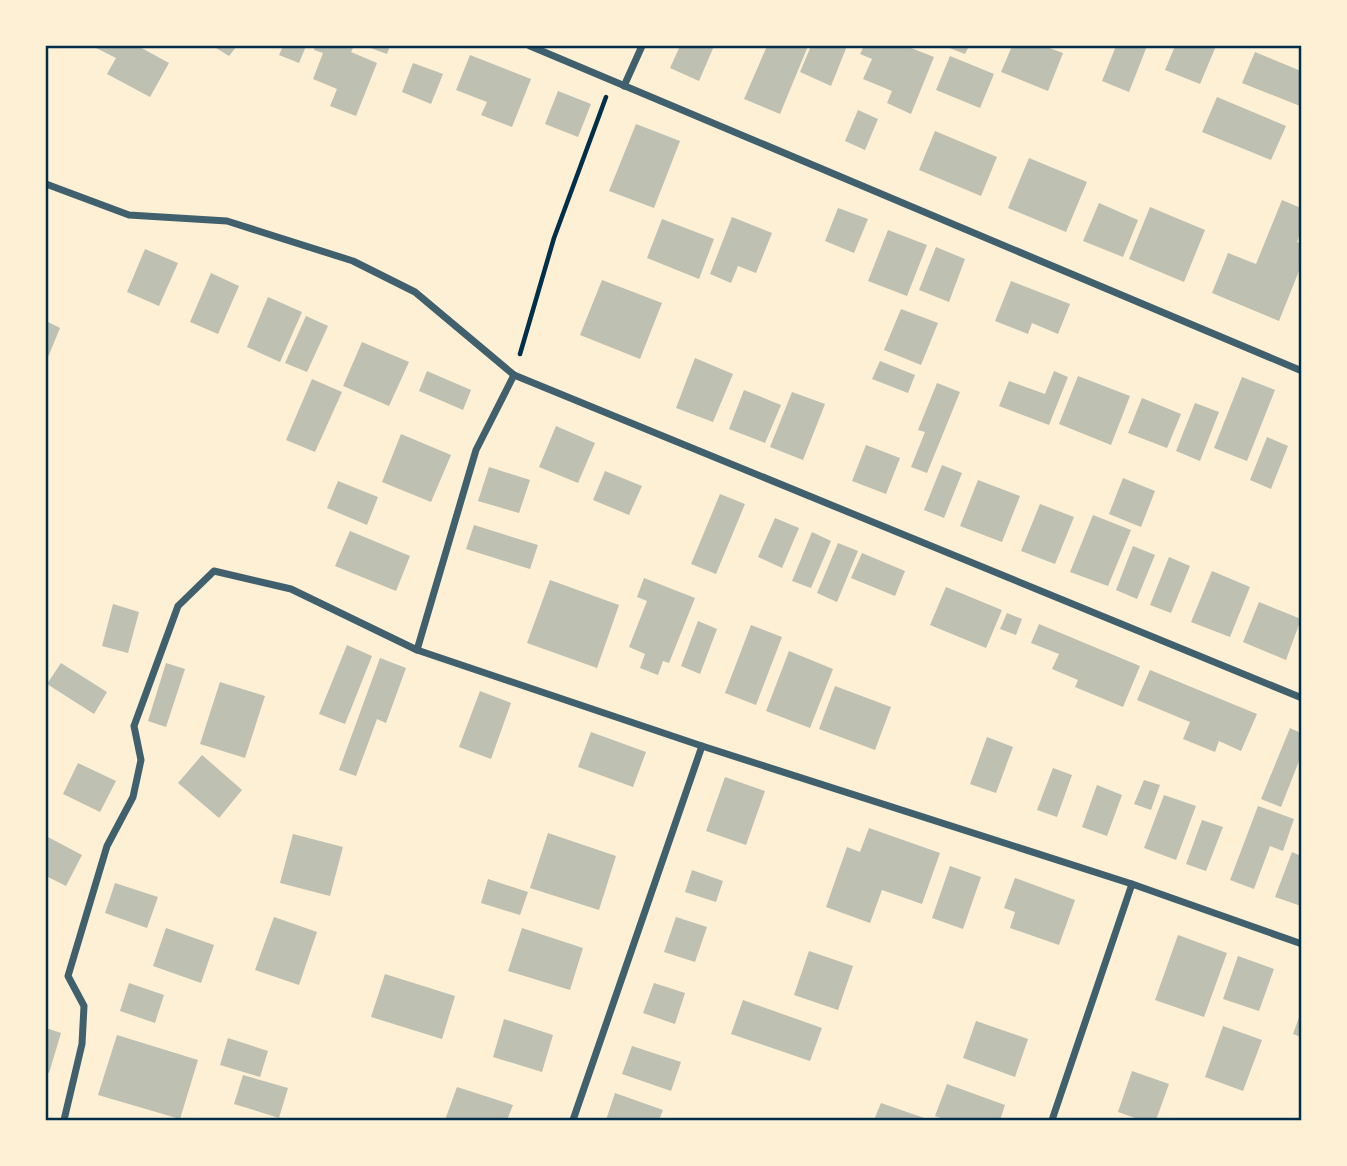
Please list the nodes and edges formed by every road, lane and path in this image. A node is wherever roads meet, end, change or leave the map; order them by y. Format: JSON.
{"nodes":[{"id":1,"x":530,"y":46,"type":"edge"},
{"id":2,"x":642,"y":46,"type":"edge"},
{"id":3,"x":612,"y":81,"type":"junction"},
{"id":4,"x":624,"y":86,"type":"junction"},
{"id":5,"x":46,"y":184,"type":"edge"},
{"id":6,"x":1301,"y":371,"type":"edge"},
{"id":7,"x":514,"y":375,"type":"junction"},
{"id":8,"x":417,"y":650,"type":"junction"},
{"id":9,"x":1301,"y":698,"type":"edge"},
{"id":10,"x":702,"y":747,"type":"junction"},
{"id":11,"x":1132,"y":884,"type":"junction"},
{"id":12,"x":1301,"y":944,"type":"edge"},
{"id":13,"x":64,"y":1121,"type":"edge"},
{"id":14,"x":573,"y":1121,"type":"edge"},
{"id":15,"x":1052,"y":1121,"type":"edge"}],
"edges":[{"from":1,"to":3,"type":"street"},
{"from":2,"to":4,"type":"street"},
{"from":3,"to":4,"type":"street"},
{"from":3,"to":7,"type":"path"},
{"from":4,"to":6,"type":"street"},
{"from":5,"to":7,"type":"street"},
{"from":7,"to":8,"type":"street"},
{"from":7,"to":9,"type":"street"},
{"from":8,"to":10,"type":"street"},
{"from":8,"to":13,"type":"street"},
{"from":10,"to":11,"type":"street"},
{"from":10,"to":14,"type":"street"},
{"from":11,"to":12,"type":"street"},
{"from":11,"to":15,"type":"street"}]}
